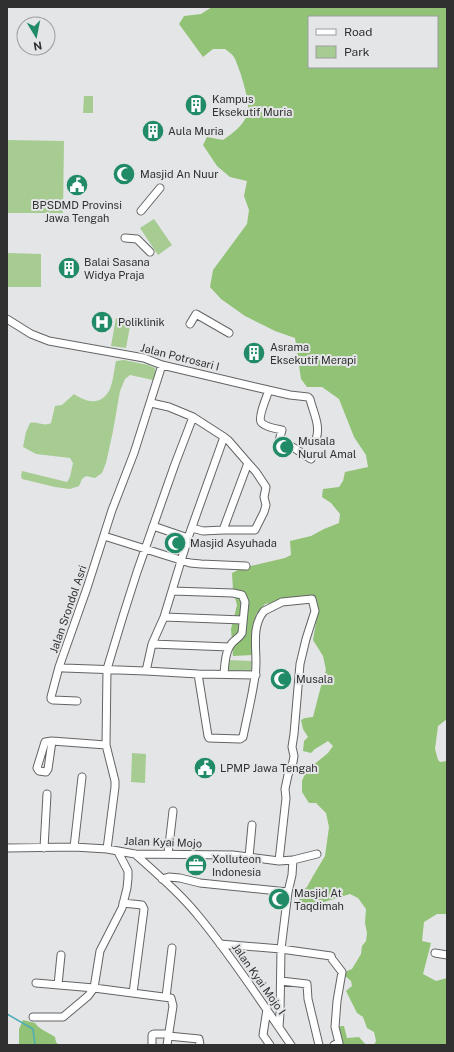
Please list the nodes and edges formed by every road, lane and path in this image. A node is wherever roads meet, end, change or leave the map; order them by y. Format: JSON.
{"nodes":[{"id":1,"x":160,"y":188,"type":"dead end"},
{"id":2,"x":141,"y":212,"type":"dead end"},
{"id":3,"x":125,"y":238,"type":"dead end"},
{"id":4,"x":150,"y":252,"type":"dead end"},
{"id":5,"x":7,"y":319,"type":"edge"},
{"id":6,"x":190,"y":324,"type":"dead end"},
{"id":7,"x":229,"y":333,"type":"dead end"},
{"id":8,"x":162,"y":364,"type":"junction"},
{"id":9,"x":269,"y":390,"type":"junction"},
{"id":10,"x":151,"y":403,"type":"junction"},
{"id":11,"x":193,"y":417,"type":"junction"},
{"id":12,"x":224,"y":437,"type":"junction"},
{"id":13,"x":316,"y":439,"type":"dead end"},
{"id":14,"x":311,"y":459,"type":"dead end"},
{"id":15,"x":248,"y":464,"type":"junction"},
{"id":16,"x":153,"y":526,"type":"junction"},
{"id":17,"x":192,"y":528,"type":"junction"},
{"id":18,"x":223,"y":530,"type":"junction"},
{"id":19,"x":104,"y":536,"type":"junction"},
{"id":20,"x":188,"y":538,"type":"junction"},
{"id":21,"x":145,"y":549,"type":"junction"},
{"id":22,"x":180,"y":560,"type":"junction"},
{"id":23,"x":246,"y":566,"type":"dead end"},
{"id":24,"x":172,"y":591,"type":"junction"},
{"id":25,"x":164,"y":617,"type":"junction"},
{"id":26,"x":243,"y":620,"type":"junction"},
{"id":27,"x":152,"y":644,"type":"junction"},
{"id":28,"x":229,"y":648,"type":"junction"},
{"id":29,"x":59,"y":667,"type":"junction"},
{"id":30,"x":107,"y":669,"type":"junction"},
{"id":31,"x":146,"y":671,"type":"junction"},
{"id":32,"x":198,"y":674,"type":"junction"},
{"id":33,"x":224,"y":674,"type":"junction"},
{"id":34,"x":256,"y":675,"type":"junction"},
{"id":35,"x":77,"y":701,"type":"dead end"},
{"id":36,"x":52,"y":741,"type":"dead end"},
{"id":37,"x":106,"y":745,"type":"junction"},
{"id":38,"x":82,"y":777,"type":"dead end"},
{"id":39,"x":47,"y":794,"type":"dead end"},
{"id":40,"x":173,"y":811,"type":"dead end"},
{"id":41,"x":252,"y":825,"type":"dead end"},
{"id":42,"x":7,"y":848,"type":"edge"},
{"id":43,"x":44,"y":848,"type":"junction"},
{"id":44,"x":74,"y":848,"type":"junction"},
{"id":45,"x":107,"y":849,"type":"junction"},
{"id":46,"x":118,"y":852,"type":"junction"},
{"id":47,"x":135,"y":854,"type":"junction"},
{"id":48,"x":168,"y":854,"type":"junction"},
{"id":49,"x":318,"y":854,"type":"dead end"},
{"id":50,"x":249,"y":857,"type":"junction"},
{"id":51,"x":293,"y":860,"type":"junction"},
{"id":52,"x":279,"y":861,"type":"junction"},
{"id":53,"x":162,"y":878,"type":"junction"},
{"id":54,"x":288,"y":892,"type":"junction"},
{"id":55,"x":123,"y":903,"type":"junction"},
{"id":56,"x":220,"y":944,"type":"junction"},
{"id":57,"x":172,"y":948,"type":"dead end"},
{"id":58,"x":281,"y":949,"type":"junction"},
{"id":59,"x":435,"y":953,"type":"dead end"},
{"id":60,"x":447,"y":954,"type":"edge"},
{"id":61,"x":61,"y":955,"type":"dead end"},
{"id":62,"x":281,"y":981,"type":"junction"},
{"id":63,"x":36,"y":983,"type":"dead end"},
{"id":64,"x":58,"y":985,"type":"junction"},
{"id":65,"x":94,"y":988,"type":"junction"},
{"id":66,"x":133,"y":993,"type":"junction"},
{"id":67,"x":166,"y":997,"type":"junction"},
{"id":68,"x":266,"y":1010,"type":"junction"},
{"id":69,"x":34,"y":1017,"type":"dead end"},
{"id":70,"x":279,"y":1027,"type":"junction"},
{"id":71,"x":168,"y":1035,"type":"junction"},
{"id":72,"x":263,"y":1035,"type":"junction"},
{"id":73,"x":152,"y":1045,"type":"edge"},
{"id":74,"x":167,"y":1045,"type":"edge"},
{"id":75,"x":200,"y":1045,"type":"edge"},
{"id":76,"x":262,"y":1045,"type":"edge"},
{"id":77,"x":270,"y":1045,"type":"edge"},
{"id":78,"x":291,"y":1045,"type":"edge"},
{"id":79,"x":319,"y":1045,"type":"edge"},
{"id":80,"x":334,"y":1045,"type":"edge"}],
"edges":[{"from":1,"to":2,"type":"street"},
{"from":3,"to":4,"type":"street"},
{"from":5,"to":8,"type":"street","name":"Jalan Potrosari I"},
{"from":6,"to":7,"type":"street"},
{"from":8,"to":9,"type":"street","name":"Jalan Potrosari I"},
{"from":8,"to":10,"type":"street","name":"Jalan Srondol Asri"},
{"from":9,"to":13,"type":"street","name":"Jalan Potrosari I"},
{"from":9,"to":14,"type":"street"},
{"from":10,"to":11,"type":"street"},
{"from":10,"to":19,"type":"street","name":"Jalan Srondol Asri"},
{"from":11,"to":12,"type":"street"},
{"from":11,"to":16,"type":"street"},
{"from":12,"to":15,"type":"street"},
{"from":12,"to":17,"type":"street"},
{"from":15,"to":18,"type":"street"},
{"from":15,"to":18,"type":"street"},
{"from":16,"to":20,"type":"street"},
{"from":16,"to":21,"type":"street"},
{"from":17,"to":18,"type":"street"},
{"from":17,"to":20,"type":"street"},
{"from":19,"to":21,"type":"street"},
{"from":19,"to":29,"type":"street","name":"Jalan Srondol Asri"},
{"from":20,"to":22,"type":"street"},
{"from":21,"to":22,"type":"street"},
{"from":21,"to":30,"type":"street"},
{"from":22,"to":23,"type":"street"},
{"from":22,"to":24,"type":"street"},
{"from":24,"to":25,"type":"street"},
{"from":24,"to":26,"type":"street"},
{"from":25,"to":26,"type":"street"},
{"from":25,"to":27,"type":"street"},
{"from":26,"to":28,"type":"street"},
{"from":27,"to":28,"type":"street"},
{"from":27,"to":31,"type":"street"},
{"from":28,"to":33,"type":"street"},
{"from":29,"to":30,"type":"street","name":"Jalan Srondol Asri"},
{"from":29,"to":35,"type":"street"},
{"from":30,"to":31,"type":"street","name":"Jalan Srondol Asri"},
{"from":30,"to":37,"type":"street"},
{"from":31,"to":32,"type":"street","name":"Jalan Srondol Asri"},
{"from":32,"to":33,"type":"street","name":"Jalan Srondol Asri"},
{"from":32,"to":34,"type":"street"},
{"from":33,"to":34,"type":"street","name":"Jalan Srondol Asri"},
{"from":34,"to":52,"type":"street"},
{"from":36,"to":37,"type":"street"},
{"from":37,"to":45,"type":"street"},
{"from":38,"to":44,"type":"street"},
{"from":39,"to":43,"type":"street"},
{"from":40,"to":48,"type":"street"},
{"from":41,"to":50,"type":"street"},
{"from":42,"to":43,"type":"street","name":"Jalan Kyai Mojo"},
{"from":43,"to":44,"type":"street","name":"Jalan Kyai Mojo"},
{"from":44,"to":45,"type":"street","name":"Jalan Kyai Mojo"},
{"from":45,"to":46,"type":"street","name":"Jalan Kyai Mojo"},
{"from":46,"to":47,"type":"street","name":"Jalan Kyai Mojo"},
{"from":46,"to":55,"type":"street"},
{"from":47,"to":48,"type":"street","name":"Jalan Kyai Mojo"},
{"from":47,"to":53,"type":"street","name":"Jalan Kyai Mojo I"},
{"from":48,"to":50,"type":"street","name":"Jalan Kyai Mojo"},
{"from":49,"to":51,"type":"street","name":"Jalan Kyai Mojo"},
{"from":50,"to":52,"type":"street","name":"Jalan Kyai Mojo"},
{"from":51,"to":52,"type":"street","name":"Jalan Kyai Mojo"},
{"from":51,"to":54,"type":"street","name":"Jalan Kyai Mojo I"},
{"from":53,"to":54,"type":"street"},
{"from":53,"to":56,"type":"street","name":"Jalan Kyai Mojo I"},
{"from":54,"to":58,"type":"street","name":"Jalan Kyai Mojo I"},
{"from":55,"to":65,"type":"street"},
{"from":55,"to":66,"type":"street"},
{"from":56,"to":58,"type":"street","name":"Jalan Kyai Mojo I"},
{"from":56,"to":68,"type":"street","name":"Jalan Kyai Mojo I"},
{"from":57,"to":67,"type":"street"},
{"from":58,"to":62,"type":"street","name":"Jalan Kyai Mojo I"},
{"from":58,"to":80,"type":"street","name":"Jalan Kyai Mojo I"},
{"from":59,"to":60,"type":"street"},
{"from":61,"to":64,"type":"street"},
{"from":62,"to":70,"type":"street","name":"Jalan Kyai Mojo I"},
{"from":62,"to":79,"type":"street"},
{"from":63,"to":64,"type":"street"},
{"from":64,"to":65,"type":"street"},
{"from":65,"to":66,"type":"street"},
{"from":65,"to":69,"type":"street"},
{"from":66,"to":67,"type":"street"},
{"from":67,"to":71,"type":"street"},
{"from":68,"to":70,"type":"street","name":"Jalan Kyai Mojo I"},
{"from":68,"to":72,"type":"street"},
{"from":70,"to":78,"type":"street","name":"Jalan Kyai Mojo I"},
{"from":71,"to":73,"type":"street"},
{"from":71,"to":74,"type":"street"},
{"from":71,"to":75,"type":"street"},
{"from":72,"to":76,"type":"street"},
{"from":72,"to":77,"type":"street"}]}
